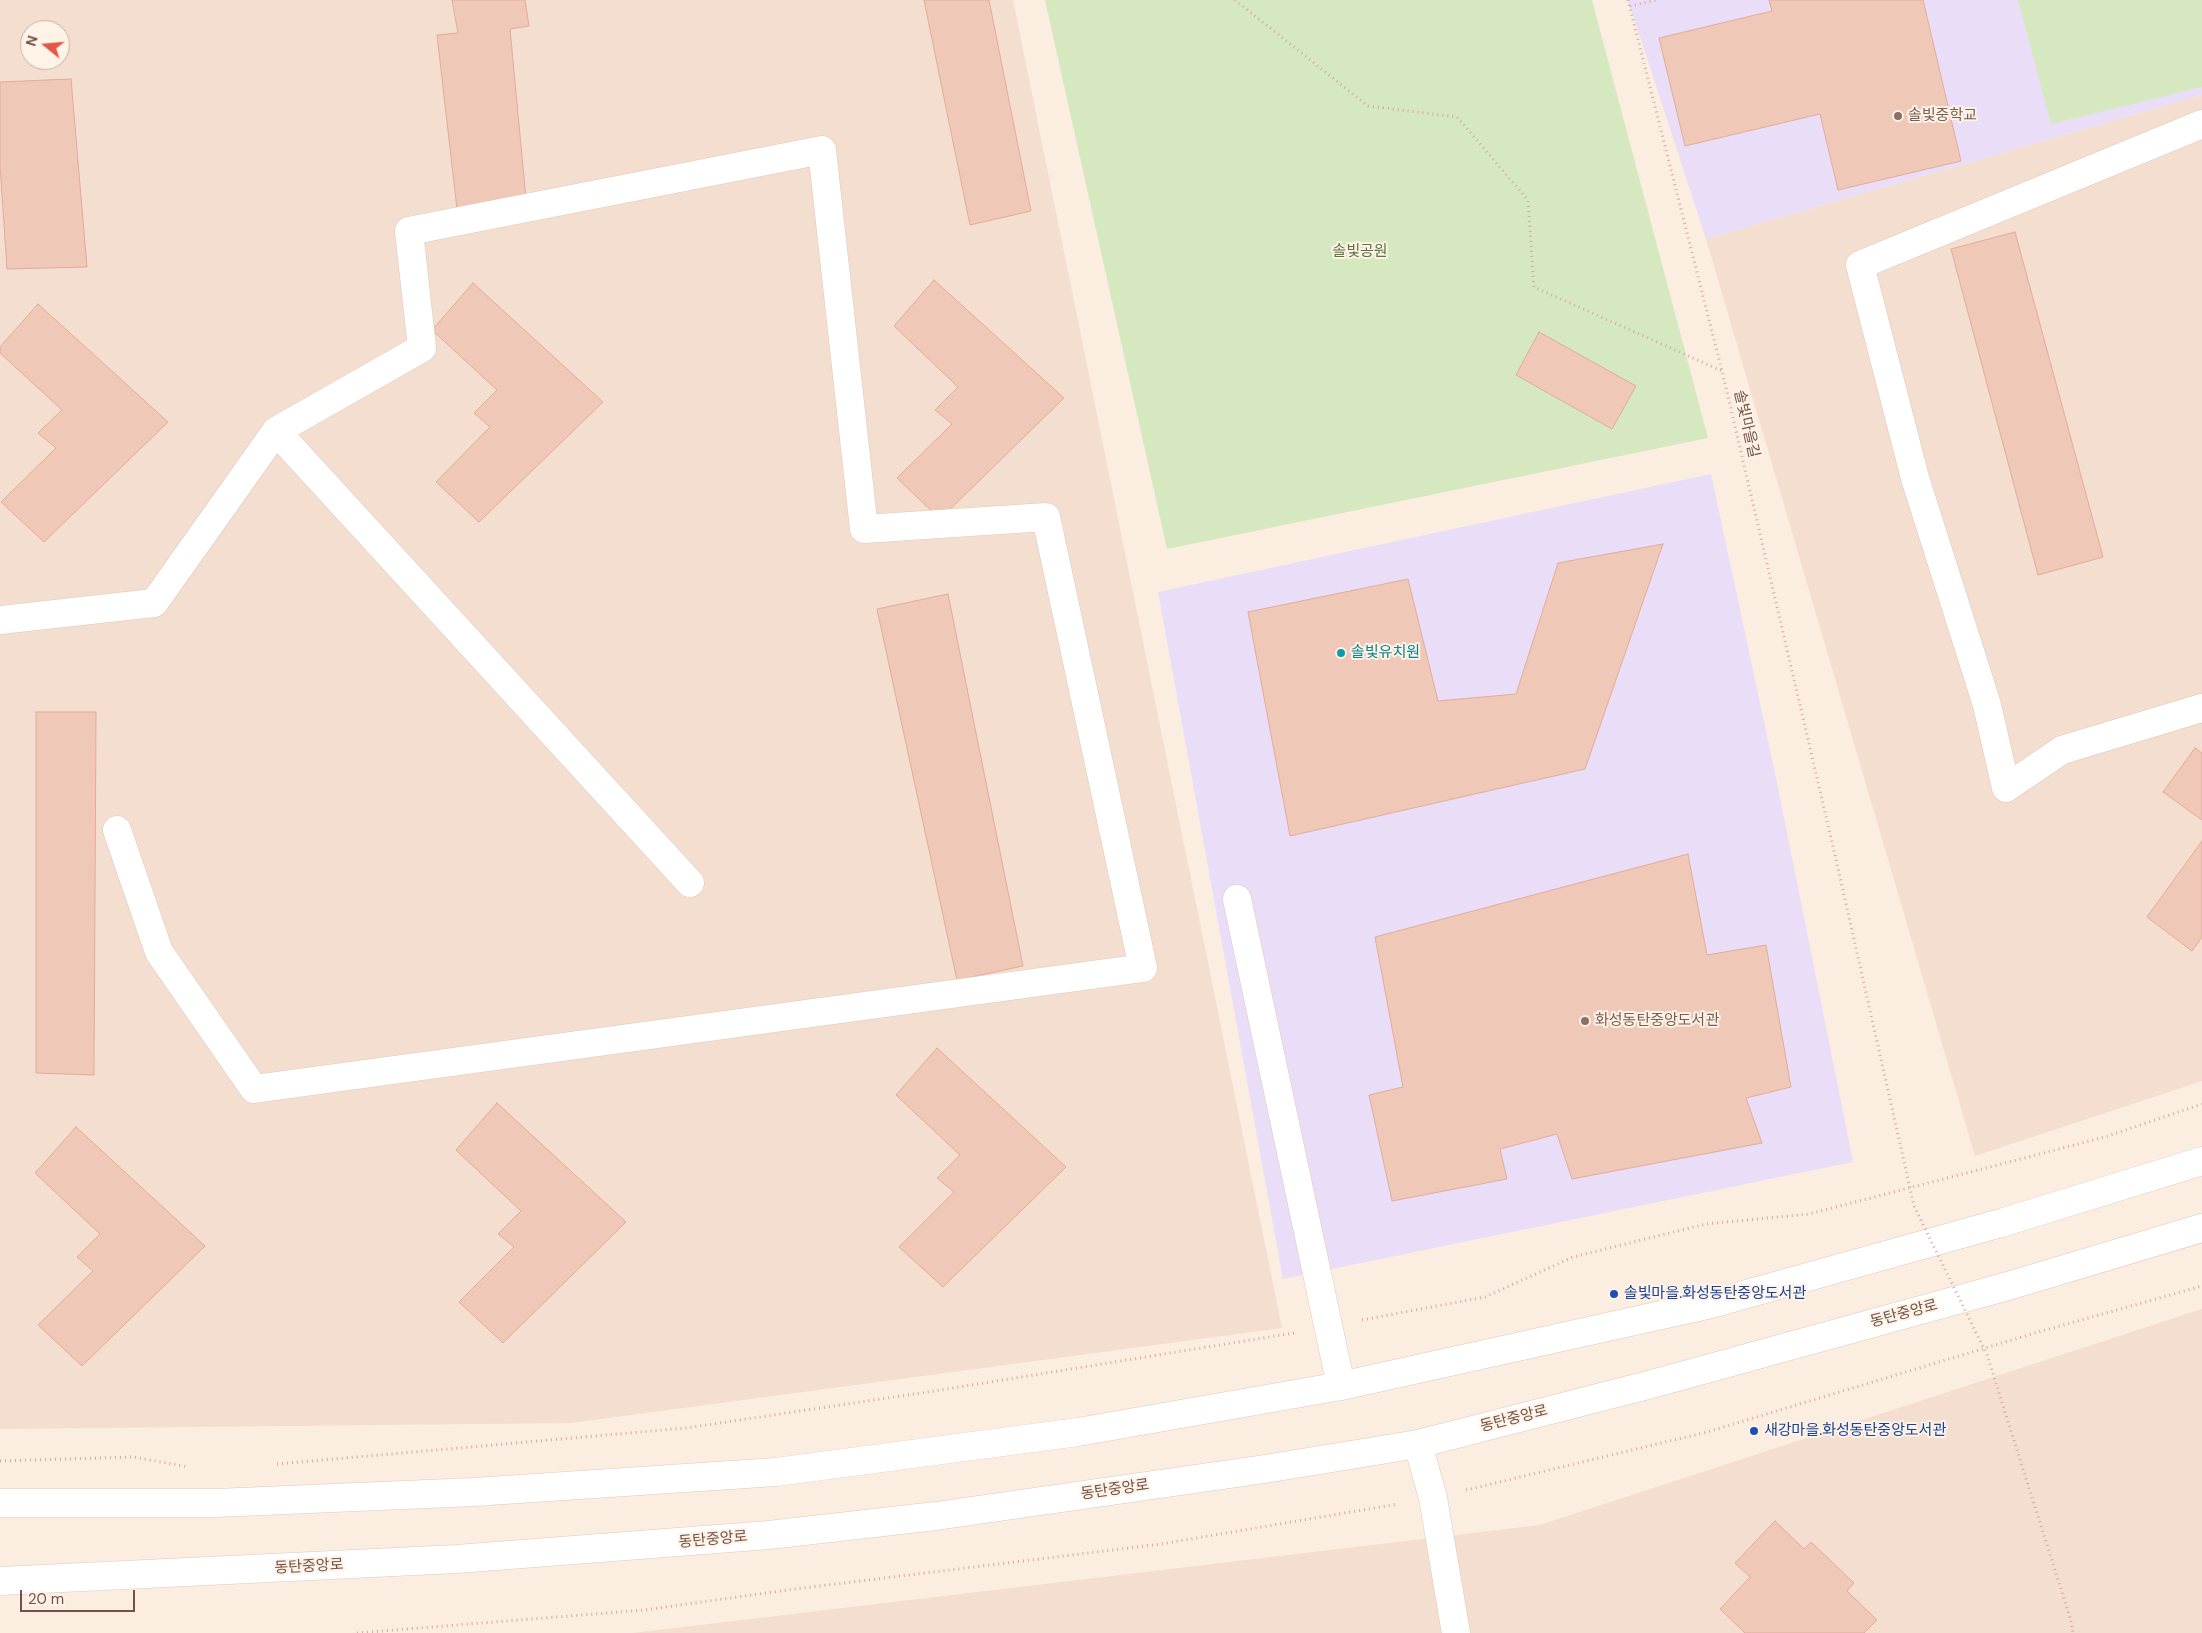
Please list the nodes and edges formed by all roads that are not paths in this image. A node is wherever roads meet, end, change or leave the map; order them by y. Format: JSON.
{"nodes":[{"id":1,"x":2202,"y":124,"type":"edge"},
{"id":2,"x":276,"y":431,"type":"junction"},
{"id":3,"x":0,"y":620,"type":"edge"},
{"id":4,"x":2202,"y":708,"type":"edge"},
{"id":5,"x":117,"y":830,"type":"dead end"},
{"id":6,"x":690,"y":883,"type":"dead end"},
{"id":7,"x":1237,"y":899,"type":"dead end"},
{"id":8,"x":2202,"y":1161,"type":"edge"},
{"id":9,"x":2202,"y":1228,"type":"edge"},
{"id":10,"x":1341,"y":1386,"type":"junction"},
{"id":11,"x":1418,"y":1444,"type":"junction"},
{"id":12,"x":0,"y":1503,"type":"edge"},
{"id":13,"x":0,"y":1581,"type":"edge"},
{"id":14,"x":1456,"y":1633,"type":"edge"}],
"edges":[{"from":1,"to":4,"type":"street"},
{"from":2,"to":3,"type":"street"},
{"from":2,"to":5,"type":"street"},
{"from":2,"to":6,"type":"street"},
{"from":7,"to":10,"type":"street"},
{"from":8,"to":10,"type":"street"},
{"from":9,"to":11,"type":"street","name":"동탄중앙로"},
{"from":10,"to":12,"type":"street"},
{"from":11,"to":13,"type":"street","name":"동탄중앙로"},
{"from":11,"to":14,"type":"street"}]}
